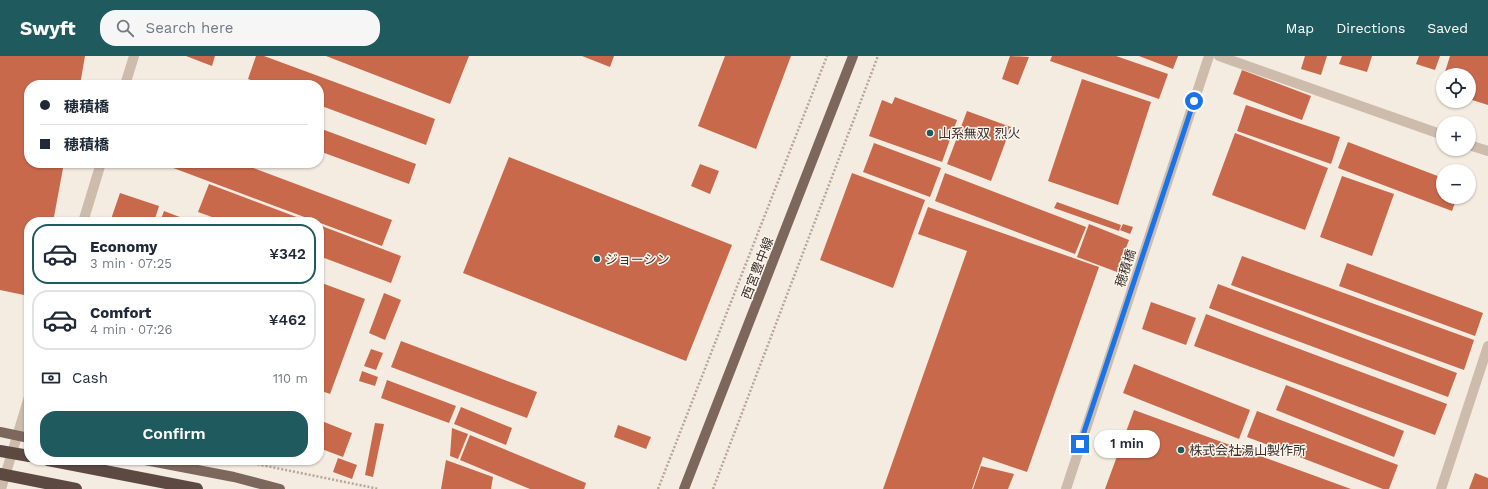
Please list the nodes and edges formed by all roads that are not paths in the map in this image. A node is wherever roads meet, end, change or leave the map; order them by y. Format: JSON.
{"nodes":[{"id":1,"x":134,"y":56,"type":"edge"},
{"id":2,"x":853,"y":56,"type":"edge"},
{"id":3,"x":1209,"y":56,"type":"edge"},
{"id":4,"x":1219,"y":56,"type":"edge"},
{"id":5,"x":127,"y":80,"type":"edge"},
{"id":6,"x":1436,"y":134,"type":"edge"},
{"id":7,"x":1476,"y":147,"type":"edge"},
{"id":8,"x":1488,"y":151,"type":"edge"},
{"id":9,"x":99,"y":168,"type":"edge"},
{"id":10,"x":85,"y":217,"type":"edge"},
{"id":11,"x":1488,"y":346,"type":"edge"},
{"id":12,"x":24,"y":413,"type":"edge"},
{"id":13,"x":0,"y":432,"type":"edge"},
{"id":14,"x":17,"y":435,"type":"junction"},
{"id":15,"x":24,"y":437,"type":"edge"},
{"id":16,"x":0,"y":451,"type":"edge"},
{"id":17,"x":24,"y":455,"type":"edge"},
{"id":18,"x":74,"y":465,"type":"edge"},
{"id":19,"x":171,"y":465,"type":"edge"},
{"id":20,"x":0,"y":474,"type":"edge"},
{"id":21,"x":1,"y":489,"type":"edge"},
{"id":22,"x":76,"y":489,"type":"edge"},
{"id":23,"x":198,"y":489,"type":"edge"},
{"id":24,"x":280,"y":489,"type":"edge"},
{"id":25,"x":684,"y":489,"type":"edge"},
{"id":26,"x":1066,"y":489,"type":"edge"},
{"id":27,"x":1441,"y":489,"type":"edge"}],
"edges":[{"from":1,"to":5,"type":"street"},
{"from":2,"to":25,"type":"main road","name":"西宮豊中線"},
{"from":3,"to":26,"type":"street","name":"穂積橋"},
{"from":4,"to":6,"type":"street"},
{"from":7,"to":8,"type":"street"},
{"from":9,"to":10,"type":"street"},
{"from":11,"to":27,"type":"street"},
{"from":12,"to":14,"type":"street"},
{"from":13,"to":14,"type":"main road"},
{"from":14,"to":15,"type":"main road"},
{"from":14,"to":21,"type":"street"},
{"from":16,"to":17,"type":"highway","bridge":true},
{"from":18,"to":23,"type":"highway"},
{"from":19,"to":24,"type":"main road"},
{"from":20,"to":22,"type":"highway","bridge":true}]}
